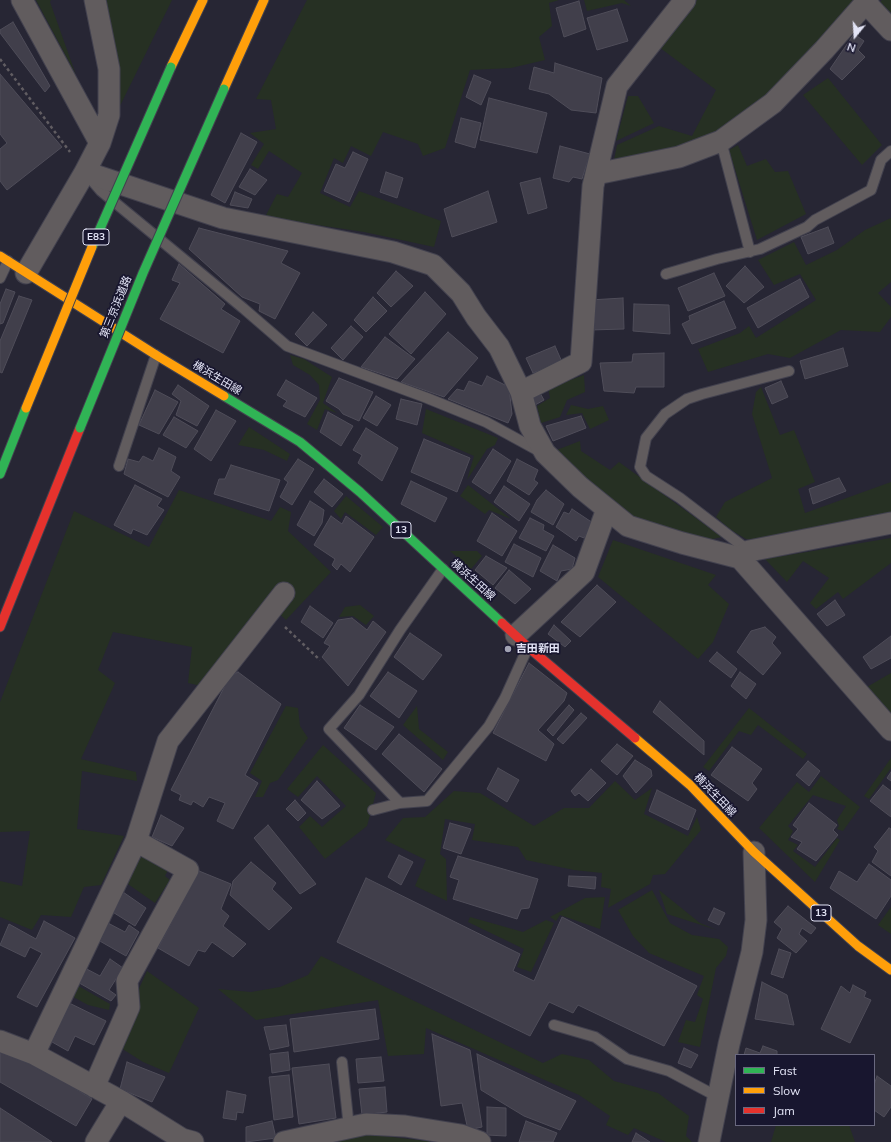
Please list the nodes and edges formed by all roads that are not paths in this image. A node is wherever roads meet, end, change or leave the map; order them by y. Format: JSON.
{"nodes":[{"id":1,"x":22,"y":0,"type":"edge"},
{"id":2,"x":95,"y":0,"type":"edge"},
{"id":3,"x":203,"y":0,"type":"edge"},
{"id":4,"x":264,"y":0,"type":"edge"},
{"id":5,"x":684,"y":0,"type":"edge"},
{"id":6,"x":867,"y":2,"type":"edge"},
{"id":7,"x":891,"y":30,"type":"edge"},
{"id":8,"x":721,"y":141,"type":"junction"},
{"id":9,"x":100,"y":143,"type":"junction"},
{"id":10,"x":891,"y":151,"type":"edge"},
{"id":11,"x":85,"y":172,"type":"junction"},
{"id":12,"x":596,"y":174,"type":"junction"},
{"id":13,"x":750,"y":252,"type":"junction"},
{"id":14,"x":4,"y":259,"type":"edge"},
{"id":15,"x":26,"y":272,"type":"junction"},
{"id":16,"x":666,"y":274,"type":"dead end"},
{"id":17,"x":0,"y":278,"type":"edge"},
{"id":18,"x":156,"y":355,"type":"junction"},
{"id":19,"x":789,"y":371,"type":"dead end"},
{"id":20,"x":521,"y":392,"type":"junction"},
{"id":21,"x":545,"y":453,"type":"junction"},
{"id":22,"x":119,"y":466,"type":"dead end"},
{"id":23,"x":0,"y":474,"type":"edge"},
{"id":24,"x":607,"y":509,"type":"junction"},
{"id":25,"x":891,"y":523,"type":"edge"},
{"id":26,"x":744,"y":554,"type":"junction"},
{"id":27,"x":443,"y":569,"type":"junction"},
{"id":28,"x":284,"y":593,"type":"dead end"},
{"id":29,"x":0,"y":627,"type":"edge"},
{"id":30,"x":522,"y":641,"type":"junction"},
{"id":31,"x":891,"y":730,"type":"edge"},
{"id":32,"x":400,"y":803,"type":"junction"},
{"id":33,"x":373,"y":810,"type":"dead end"},
{"id":34,"x":136,"y":841,"type":"junction"},
{"id":35,"x":754,"y":852,"type":"junction"},
{"id":36,"x":891,"y":970,"type":"edge"},
{"id":37,"x":554,"y":1025,"type":"dead end"},
{"id":38,"x":0,"y":1041,"type":"edge"},
{"id":39,"x":34,"y":1054,"type":"junction"},
{"id":40,"x":342,"y":1062,"type":"dead end"},
{"id":41,"x":94,"y":1087,"type":"junction"},
{"id":42,"x":718,"y":1097,"type":"junction"},
{"id":43,"x":121,"y":1101,"type":"junction"},
{"id":44,"x":349,"y":1128,"type":"junction"},
{"id":45,"x":96,"y":1142,"type":"edge"},
{"id":46,"x":193,"y":1142,"type":"edge"},
{"id":47,"x":284,"y":1142,"type":"edge"},
{"id":48,"x":480,"y":1142,"type":"edge"},
{"id":49,"x":709,"y":1142,"type":"edge"}],
"edges":[{"from":1,"to":9,"type":"street"},
{"from":2,"to":9,"type":"street"},
{"from":3,"to":23,"type":"main road","number":"E83","bridge":true},
{"from":4,"to":29,"type":"main road","name":"第三京浜道路","bridge":true},
{"from":5,"to":12,"type":"street"},
{"from":6,"to":7,"type":"street"},
{"from":6,"to":8,"type":"street"},
{"from":8,"to":12,"type":"street"},
{"from":8,"to":13,"type":"lane"},
{"from":9,"to":11,"type":"street"},
{"from":10,"to":13,"type":"lane"},
{"from":11,"to":15,"type":"street"},
{"from":11,"to":20,"type":"street"},
{"from":11,"to":21,"type":"lane"},
{"from":12,"to":20,"type":"street"},
{"from":13,"to":16,"type":"lane"},
{"from":14,"to":15,"type":"main road","name":"横浜生田線","number":"13"},
{"from":14,"to":17,"type":"lane"},
{"from":15,"to":18,"type":"main road","name":"横浜生田線","number":"13"},
{"from":18,"to":22,"type":"lane"},
{"from":18,"to":27,"type":"main road","name":"横浜生田線","number":"13"},
{"from":19,"to":26,"type":"lane"},
{"from":20,"to":21,"type":"street"},
{"from":21,"to":24,"type":"street"},
{"from":24,"to":26,"type":"street"},
{"from":24,"to":30,"type":"street"},
{"from":25,"to":26,"type":"street"},
{"from":26,"to":31,"type":"street"},
{"from":27,"to":30,"type":"main road","name":"横浜生田線","number":"13"},
{"from":27,"to":32,"type":"lane"},
{"from":28,"to":34,"type":"street"},
{"from":30,"to":32,"type":"lane"},
{"from":30,"to":35,"type":"main road","name":"横浜生田線","number":"13"},
{"from":32,"to":33,"type":"lane"},
{"from":34,"to":39,"type":"street"},
{"from":34,"to":41,"type":"street"},
{"from":35,"to":36,"type":"main road","name":"横浜生田線","number":"13"},
{"from":35,"to":42,"type":"street"},
{"from":37,"to":42,"type":"lane"},
{"from":38,"to":39,"type":"street"},
{"from":39,"to":41,"type":"street"},
{"from":40,"to":44,"type":"lane"},
{"from":41,"to":43,"type":"street"},
{"from":42,"to":49,"type":"street"},
{"from":43,"to":45,"type":"street"},
{"from":43,"to":46,"type":"street"},
{"from":44,"to":47,"type":"street"},
{"from":44,"to":48,"type":"street"}]}
